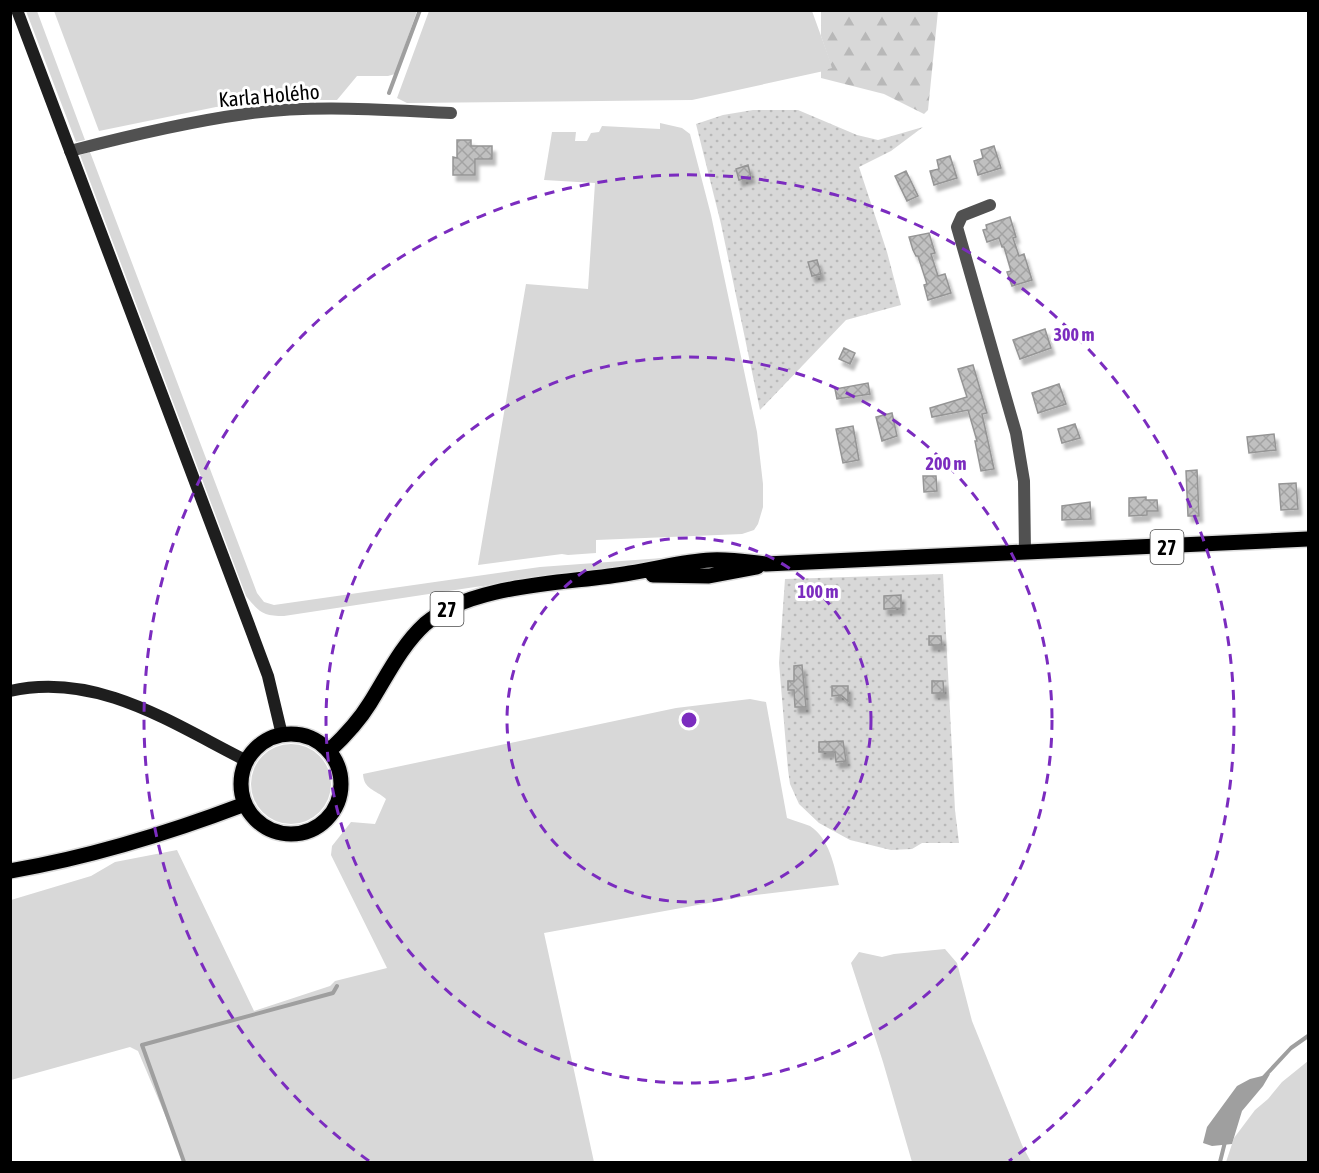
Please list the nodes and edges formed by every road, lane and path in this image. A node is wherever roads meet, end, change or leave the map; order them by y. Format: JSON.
{"nodes":[{"id":1,"x":17,"y":10,"type":"edge"},
{"id":2,"x":451,"y":112,"type":"dead end"},
{"id":3,"x":70,"y":151,"type":"junction"},
{"id":4,"x":990,"y":205,"type":"dead end"},
{"id":5,"x":1308,"y":539,"type":"edge"},
{"id":6,"x":1025,"y":552,"type":"junction"},
{"id":7,"x":10,"y":691,"type":"edge"},
{"id":8,"x":282,"y":735,"type":"junction"},
{"id":9,"x":329,"y":751,"type":"junction"},
{"id":10,"x":247,"y":761,"type":"junction"},
{"id":11,"x":245,"y":804,"type":"junction"},
{"id":12,"x":10,"y":871,"type":"edge"}],
"edges":[{"from":1,"to":3,"type":"main road"},
{"from":2,"to":3,"type":"street","name":"Karla Holého"},
{"from":3,"to":8,"type":"main road"},
{"from":4,"to":6,"type":"street"},
{"from":5,"to":6,"type":"main road","number":"27"},
{"from":6,"to":9,"type":"main road","number":"27"},
{"from":7,"to":10,"type":"main road"},
{"from":8,"to":9,"type":"main road"},
{"from":8,"to":10,"type":"main road"},
{"from":9,"to":11,"type":"main road"},
{"from":10,"to":11,"type":"main road"},
{"from":11,"to":12,"type":"main road"}]}
